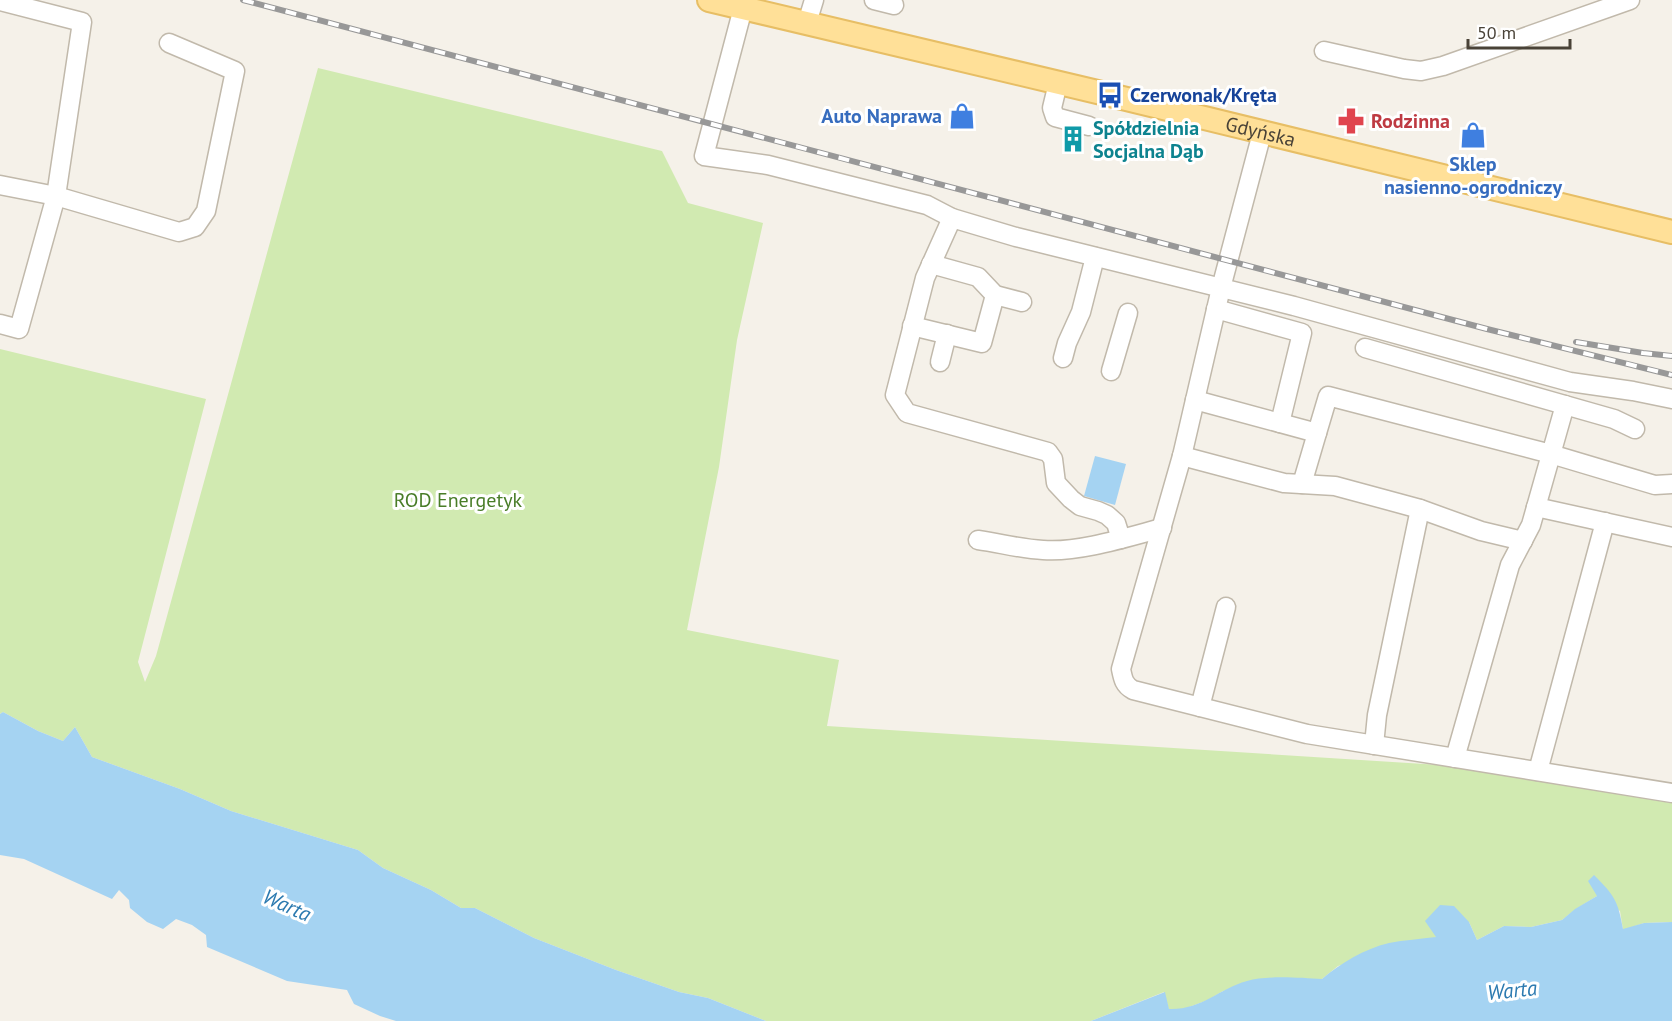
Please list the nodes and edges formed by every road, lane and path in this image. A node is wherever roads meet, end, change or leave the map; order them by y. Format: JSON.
{"nodes":[{"id":1,"x":709,"y":0,"type":"edge"},
{"id":2,"x":814,"y":0,"type":"edge"},
{"id":3,"x":874,"y":0,"type":"edge"},
{"id":4,"x":1630,"y":0,"type":"edge"},
{"id":5,"x":0,"y":1,"type":"edge"},
{"id":6,"x":894,"y":5,"type":"dead end"},
{"id":7,"x":743,"y":8,"type":"junction"},
{"id":8,"x":807,"y":23,"type":"junction"},
{"id":9,"x":169,"y":43,"type":"dead end"},
{"id":10,"x":1323,"y":51,"type":"dead end"},
{"id":11,"x":1058,"y":83,"type":"junction"},
{"id":12,"x":1089,"y":126,"type":"dead end"},
{"id":13,"x":1262,"y":133,"type":"junction"},
{"id":14,"x":0,"y":185,"type":"edge"},
{"id":15,"x":56,"y":196,"type":"junction"},
{"id":16,"x":952,"y":218,"type":"junction"},
{"id":17,"x":1672,"y":232,"type":"edge"},
{"id":18,"x":1095,"y":257,"type":"junction"},
{"id":19,"x":931,"y":264,"type":"junction"},
{"id":20,"x":1221,"y":288,"type":"junction"},
{"id":21,"x":995,"y":295,"type":"junction"},
{"id":22,"x":1022,"y":302,"type":"dead end"},
{"id":23,"x":1216,"y":309,"type":"junction"},
{"id":24,"x":1128,"y":314,"type":"dead end"},
{"id":25,"x":0,"y":324,"type":"edge"},
{"id":26,"x":912,"y":326,"type":"junction"},
{"id":27,"x":946,"y":334,"type":"junction"},
{"id":28,"x":1365,"y":348,"type":"dead end"},
{"id":29,"x":1063,"y":358,"type":"dead end"},
{"id":30,"x":940,"y":362,"type":"dead end"},
{"id":31,"x":1112,"y":370,"type":"dead end"},
{"id":32,"x":1672,"y":399,"type":"edge"},
{"id":33,"x":1195,"y":400,"type":"junction"},
{"id":34,"x":1565,"y":405,"type":"junction"},
{"id":35,"x":1280,"y":423,"type":"junction"},
{"id":36,"x":1635,"y":429,"type":"dead end"},
{"id":37,"x":1317,"y":433,"type":"junction"},
{"id":38,"x":1551,"y":454,"type":"junction"},
{"id":39,"x":1182,"y":456,"type":"junction"},
{"id":40,"x":1302,"y":484,"type":"junction"},
{"id":41,"x":1672,"y":484,"type":"edge"},
{"id":42,"x":1536,"y":507,"type":"junction"},
{"id":43,"x":1420,"y":509,"type":"junction"},
{"id":44,"x":1605,"y":522,"type":"junction"},
{"id":45,"x":1162,"y":528,"type":"junction"},
{"id":46,"x":1672,"y":537,"type":"edge"},
{"id":47,"x":1121,"y":539,"type":"junction"},
{"id":48,"x":978,"y":540,"type":"dead end"},
{"id":49,"x":1523,"y":541,"type":"junction"},
{"id":50,"x":1226,"y":608,"type":"dead end"},
{"id":51,"x":1200,"y":707,"type":"junction"},
{"id":52,"x":1374,"y":745,"type":"junction"},
{"id":53,"x":1455,"y":758,"type":"junction"},
{"id":54,"x":1538,"y":771,"type":"junction"},
{"id":55,"x":1672,"y":793,"type":"edge"}],
"edges":[{"from":1,"to":7,"type":"main road","name":"Gdyńska"},
{"from":2,"to":8,"type":"street"},
{"from":3,"to":6,"type":"street"},
{"from":4,"to":10,"type":"street"},
{"from":5,"to":15,"type":"street"},
{"from":7,"to":8,"type":"main road","name":"Gdyńska"},
{"from":7,"to":16,"type":"street"},
{"from":8,"to":11,"type":"main road","name":"Gdyńska"},
{"from":9,"to":15,"type":"street"},
{"from":11,"to":12,"type":"street"},
{"from":11,"to":13,"type":"main road","name":"Gdyńska"},
{"from":13,"to":17,"type":"main road","name":"Gdyńska"},
{"from":13,"to":20,"type":"street"},
{"from":14,"to":15,"type":"street"},
{"from":15,"to":25,"type":"street"},
{"from":16,"to":18,"type":"street"},
{"from":16,"to":19,"type":"street"},
{"from":18,"to":20,"type":"street"},
{"from":18,"to":29,"type":"street"},
{"from":19,"to":21,"type":"street"},
{"from":19,"to":26,"type":"street"},
{"from":20,"to":23,"type":"street"},
{"from":20,"to":32,"type":"street"},
{"from":21,"to":22,"type":"street"},
{"from":21,"to":27,"type":"street"},
{"from":23,"to":33,"type":"street"},
{"from":23,"to":35,"type":"street"},
{"from":24,"to":31,"type":"street"},
{"from":26,"to":27,"type":"street"},
{"from":26,"to":47,"type":"street"},
{"from":27,"to":30,"type":"street"},
{"from":28,"to":34,"type":"street"},
{"from":33,"to":35,"type":"street"},
{"from":33,"to":39,"type":"street"},
{"from":34,"to":36,"type":"street"},
{"from":34,"to":38,"type":"street"},
{"from":35,"to":37,"type":"street"},
{"from":37,"to":38,"type":"street"},
{"from":37,"to":40,"type":"street"},
{"from":38,"to":41,"type":"street"},
{"from":38,"to":42,"type":"street"},
{"from":39,"to":40,"type":"street"},
{"from":39,"to":45,"type":"street"},
{"from":40,"to":43,"type":"street"},
{"from":42,"to":44,"type":"street"},
{"from":42,"to":49,"type":"street"},
{"from":43,"to":49,"type":"street"},
{"from":43,"to":52,"type":"street"},
{"from":44,"to":46,"type":"street"},
{"from":44,"to":54,"type":"street"},
{"from":45,"to":47,"type":"street"},
{"from":45,"to":51,"type":"street"},
{"from":47,"to":48,"type":"street"},
{"from":49,"to":53,"type":"street"},
{"from":50,"to":51,"type":"street"},
{"from":51,"to":52,"type":"street"},
{"from":52,"to":53,"type":"street"},
{"from":53,"to":54,"type":"street"},
{"from":54,"to":55,"type":"street"}]}
